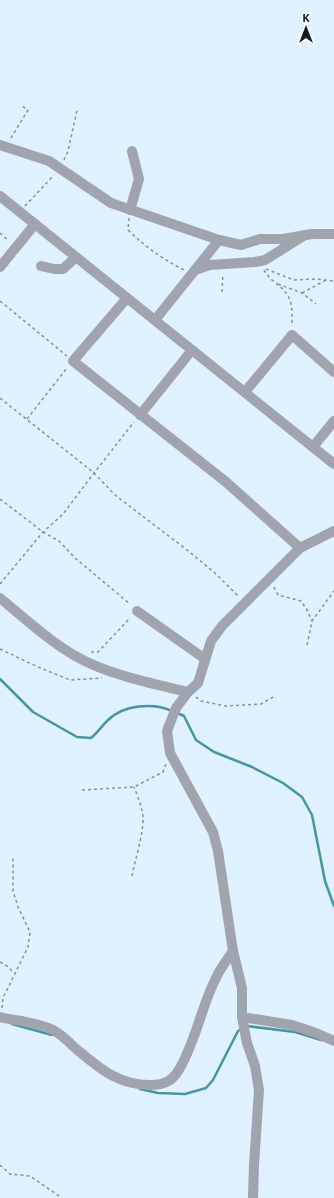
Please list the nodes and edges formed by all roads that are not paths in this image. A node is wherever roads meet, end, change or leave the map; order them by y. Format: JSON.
{"nodes":[{"id":1,"x":3,"y":146,"type":"edge"},
{"id":2,"x":132,"y":151,"type":"dead end"},
{"id":3,"x":0,"y":196,"type":"edge"},
{"id":4,"x":130,"y":210,"type":"junction"},
{"id":5,"x":35,"y":224,"type":"junction"},
{"id":6,"x":334,"y":234,"type":"edge"},
{"id":7,"x":305,"y":235,"type":"junction"},
{"id":8,"x":219,"y":240,"type":"junction"},
{"id":9,"x":76,"y":257,"type":"junction"},
{"id":10,"x":41,"y":266,"type":"dead end"},
{"id":11,"x":0,"y":267,"type":"edge"},
{"id":12,"x":193,"y":272,"type":"junction"},
{"id":13,"x":127,"y":298,"type":"junction"},
{"id":14,"x":155,"y":320,"type":"junction"},
{"id":15,"x":192,"y":350,"type":"junction"},
{"id":16,"x":334,"y":372,"type":"edge"},
{"id":17,"x":245,"y":392,"type":"junction"},
{"id":18,"x":140,"y":415,"type":"junction"},
{"id":19,"x":334,"y":421,"type":"edge"},
{"id":20,"x":313,"y":447,"type":"junction"},
{"id":21,"x":334,"y":464,"type":"edge"},
{"id":22,"x":334,"y":531,"type":"edge"},
{"id":23,"x":300,"y":548,"type":"junction"},
{"id":24,"x":0,"y":598,"type":"edge"},
{"id":25,"x":137,"y":611,"type":"road end"},
{"id":26,"x":205,"y":659,"type":"junction"},
{"id":27,"x":188,"y":692,"type":"junction"},
{"id":28,"x":233,"y":950,"type":"junction"},
{"id":29,"x":1,"y":1017,"type":"edge"},
{"id":30,"x":243,"y":1024,"type":"junction"},
{"id":31,"x":334,"y":1041,"type":"edge"},
{"id":32,"x":254,"y":1198,"type":"edge"}],
"edges":[{"from":1,"to":4,"type":"street"},
{"from":2,"to":4,"type":"street"},
{"from":3,"to":5,"type":"street"},
{"from":4,"to":8,"type":"street"},
{"from":5,"to":9,"type":"street"},
{"from":5,"to":11,"type":"street"},
{"from":6,"to":7,"type":"street"},
{"from":7,"to":8,"type":"street"},
{"from":7,"to":12,"type":"street"},
{"from":8,"to":12,"type":"street"},
{"from":9,"to":10,"type":"street"},
{"from":9,"to":13,"type":"street"},
{"from":12,"to":14,"type":"street"},
{"from":13,"to":14,"type":"street"},
{"from":13,"to":18,"type":"street"},
{"from":14,"to":15,"type":"street"},
{"from":15,"to":17,"type":"street"},
{"from":15,"to":18,"type":"street"},
{"from":16,"to":17,"type":"street"},
{"from":17,"to":20,"type":"street"},
{"from":18,"to":23,"type":"street"},
{"from":19,"to":20,"type":"street"},
{"from":20,"to":21,"type":"street"},
{"from":22,"to":23,"type":"street"},
{"from":23,"to":26,"type":"street"},
{"from":24,"to":27,"type":"street"},
{"from":25,"to":26,"type":"street"},
{"from":26,"to":27,"type":"street"},
{"from":27,"to":28,"type":"street"},
{"from":28,"to":29,"type":"street"},
{"from":28,"to":30,"type":"street"},
{"from":30,"to":31,"type":"street"},
{"from":30,"to":32,"type":"street"}]}
